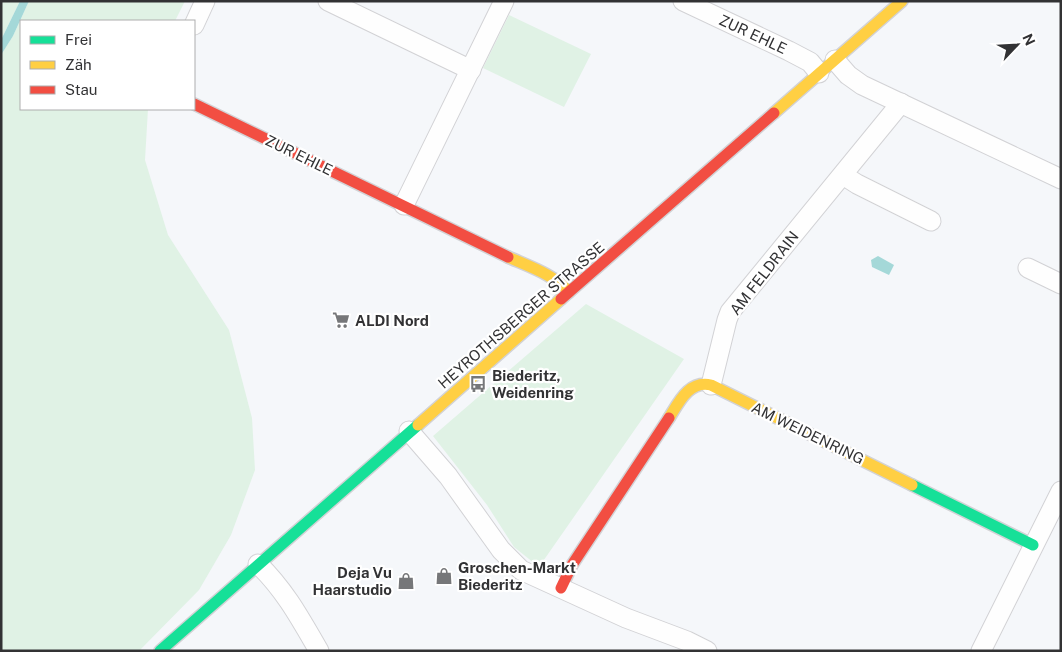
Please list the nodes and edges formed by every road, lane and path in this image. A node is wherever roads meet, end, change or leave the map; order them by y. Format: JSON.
{"nodes":[{"id":1,"x":205,"y":1,"type":"edge"},
{"id":2,"x":328,"y":1,"type":"edge"},
{"id":3,"x":504,"y":1,"type":"edge"},
{"id":4,"x":683,"y":1,"type":"edge"},
{"id":5,"x":902,"y":1,"type":"edge"},
{"id":6,"x":195,"y":22,"type":"edge"},
{"id":7,"x":835,"y":60,"type":"junction"},
{"id":8,"x":471,"y":70,"type":"junction"},
{"id":9,"x":819,"y":73,"type":"junction"},
{"id":10,"x":901,"y":103,"type":"junction"},
{"id":11,"x":195,"y":104,"type":"edge"},
{"id":12,"x":843,"y":175,"type":"junction"},
{"id":13,"x":1061,"y":179,"type":"edge"},
{"id":14,"x":404,"y":205,"type":"junction"},
{"id":15,"x":930,"y":221,"type":"dead end"},
{"id":16,"x":1028,"y":268,"type":"dead end"},
{"id":17,"x":1061,"y":284,"type":"edge"},
{"id":18,"x":569,"y":292,"type":"junction"},
{"id":19,"x":711,"y":385,"type":"junction"},
{"id":20,"x":409,"y":431,"type":"junction"},
{"id":21,"x":1061,"y":491,"type":"edge"},
{"id":22,"x":1034,"y":545,"type":"junction"},
{"id":23,"x":258,"y":564,"type":"junction"},
{"id":24,"x":561,"y":588,"type":"junction"},
{"id":25,"x":160,"y":651,"type":"edge"},
{"id":26,"x":319,"y":651,"type":"edge"},
{"id":27,"x":708,"y":651,"type":"edge"},
{"id":28,"x":981,"y":651,"type":"edge"}],
"edges":[{"from":1,"to":6,"type":"street"},
{"from":2,"to":8,"type":"street"},
{"from":3,"to":8,"type":"street"},
{"from":4,"to":9,"type":"street","name":"ZUR EHLE"},
{"from":5,"to":7,"type":"street","name":"HEYROTHSBERGER STRASSE"},
{"from":7,"to":9,"type":"street","name":"HEYROTHSBERGER STRASSE"},
{"from":7,"to":10,"type":"street"},
{"from":8,"to":14,"type":"street"},
{"from":9,"to":18,"type":"street","name":"HEYROTHSBERGER STRASSE"},
{"from":10,"to":12,"type":"street","name":"AM FELDRAIN"},
{"from":10,"to":13,"type":"street"},
{"from":11,"to":14,"type":"street","name":"ZUR EHLE"},
{"from":12,"to":15,"type":"street"},
{"from":12,"to":19,"type":"street","name":"AM FELDRAIN"},
{"from":14,"to":18,"type":"street","name":"ZUR EHLE"},
{"from":16,"to":17,"type":"street"},
{"from":18,"to":20,"type":"street","name":"HEYROTHSBERGER STRASSE"},
{"from":19,"to":22,"type":"street","name":"AM WEIDENRING"},
{"from":19,"to":24,"type":"street"},
{"from":20,"to":23,"type":"street","name":"HEYROTHSBERGER STRASSE"},
{"from":20,"to":24,"type":"street"},
{"from":21,"to":22,"type":"street"},
{"from":22,"to":28,"type":"street"},
{"from":23,"to":25,"type":"street","name":"HEYROTHSBERGER STRASSE"},
{"from":23,"to":26,"type":"street"},
{"from":24,"to":27,"type":"street"}]}
